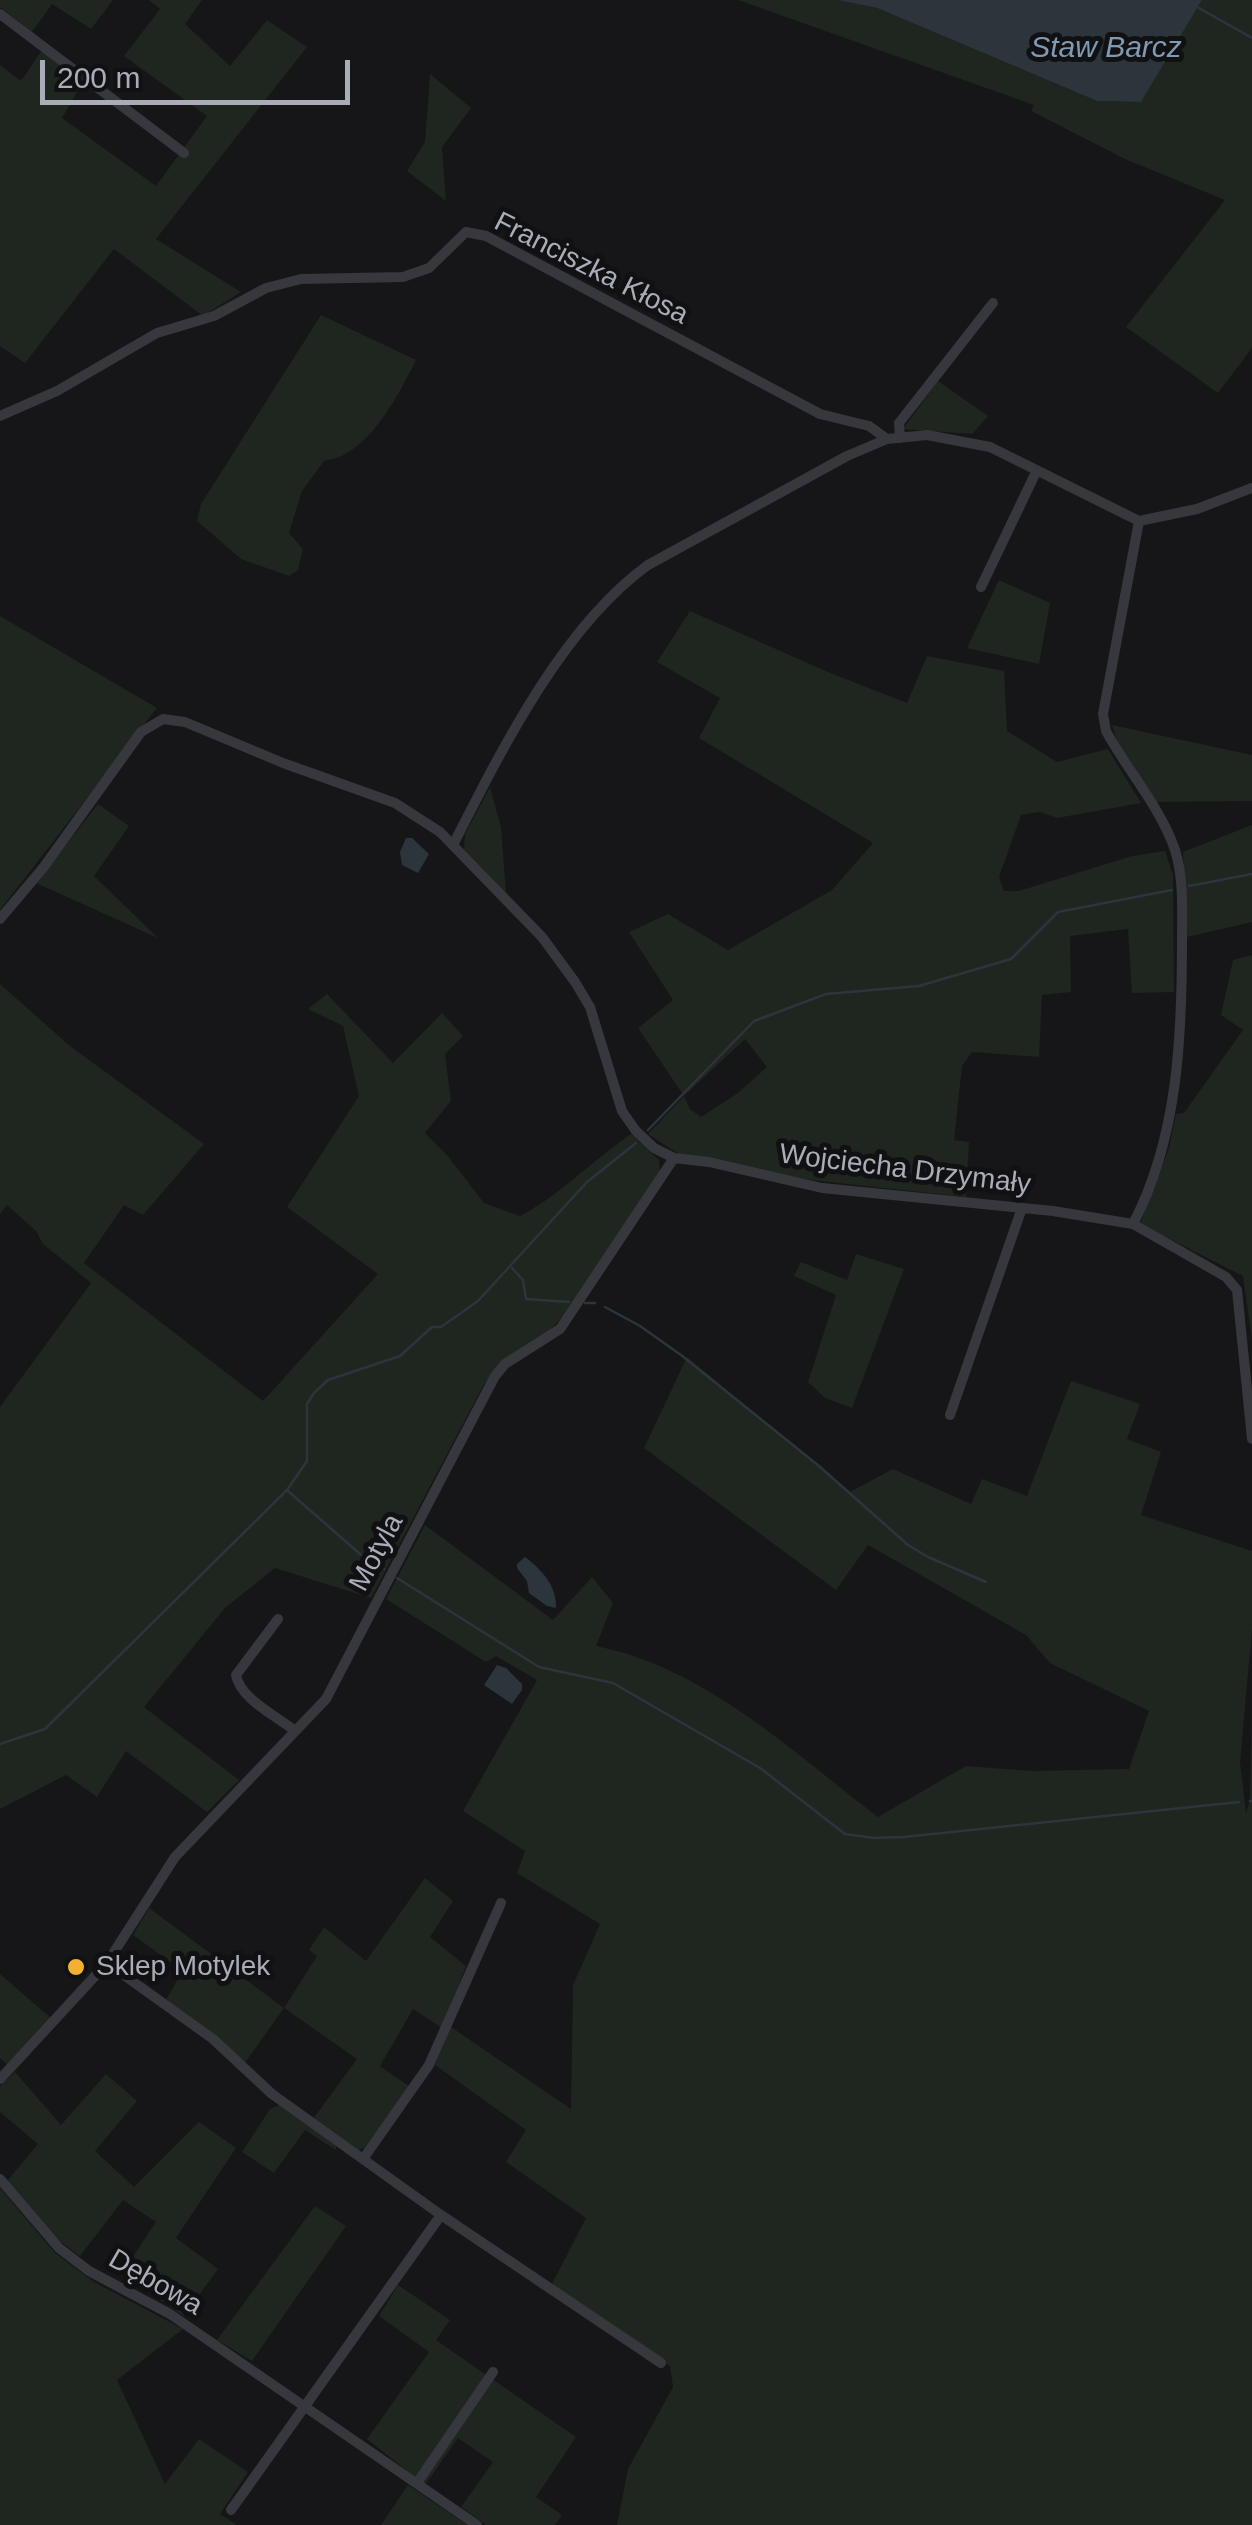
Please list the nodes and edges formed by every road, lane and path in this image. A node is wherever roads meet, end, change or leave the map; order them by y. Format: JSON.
{"nodes":[{"id":1,"x":0,"y":14,"type":"edge"},
{"id":2,"x":184,"y":153,"type":"dead end"},
{"id":3,"x":994,"y":303,"type":"dead end"},
{"id":4,"x":0,"y":416,"type":"edge"},
{"id":5,"x":900,"y":438,"type":"junction"},
{"id":6,"x":887,"y":440,"type":"junction"},
{"id":7,"x":1037,"y":470,"type":"junction"},
{"id":8,"x":1252,"y":488,"type":"edge"},
{"id":9,"x":1139,"y":522,"type":"junction"},
{"id":10,"x":981,"y":587,"type":"dead end"},
{"id":11,"x":454,"y":843,"type":"junction"},
{"id":12,"x":0,"y":918,"type":"edge"},
{"id":13,"x":674,"y":1158,"type":"junction"},
{"id":14,"x":1022,"y":1208,"type":"junction"},
{"id":15,"x":1132,"y":1224,"type":"junction"},
{"id":16,"x":950,"y":1415,"type":"dead end"},
{"id":17,"x":1252,"y":1439,"type":"edge"},
{"id":18,"x":278,"y":1618,"type":"dead end"},
{"id":19,"x":295,"y":1731,"type":"junction"},
{"id":20,"x":501,"y":1903,"type":"dead end"},
{"id":21,"x":108,"y":1964,"type":"junction"},
{"id":22,"x":0,"y":2080,"type":"edge"},
{"id":23,"x":363,"y":2159,"type":"junction"},
{"id":24,"x":0,"y":2179,"type":"edge"},
{"id":25,"x":441,"y":2216,"type":"junction"},
{"id":26,"x":661,"y":2363,"type":"dead end"},
{"id":27,"x":493,"y":2372,"type":"dead end"},
{"id":28,"x":305,"y":2406,"type":"junction"},
{"id":29,"x":417,"y":2483,"type":"junction"},
{"id":30,"x":232,"y":2510,"type":"dead end"},
{"id":31,"x":477,"y":2525,"type":"edge"}],
"edges":[{"from":1,"to":2,"type":"street"},
{"from":3,"to":5,"type":"street"},
{"from":4,"to":6,"type":"street","name":"Franciszka Kłosa"},
{"from":5,"to":6,"type":"street"},
{"from":5,"to":7,"type":"street"},
{"from":6,"to":11,"type":"street"},
{"from":7,"to":9,"type":"street"},
{"from":7,"to":10,"type":"street"},
{"from":8,"to":9,"type":"street"},
{"from":9,"to":15,"type":"street"},
{"from":11,"to":12,"type":"street","name":"Wojciecha Drzymały"},
{"from":11,"to":13,"type":"street","name":"Wojciecha Drzymały"},
{"from":13,"to":14,"type":"street","name":"Wojciecha Drzymały"},
{"from":13,"to":19,"type":"street","name":"Motyla"},
{"from":14,"to":15,"type":"street","name":"Wojciecha Drzymały"},
{"from":14,"to":16,"type":"street"},
{"from":15,"to":17,"type":"street"},
{"from":18,"to":19,"type":"street"},
{"from":19,"to":21,"type":"street","name":"Motyla"},
{"from":20,"to":23,"type":"street"},
{"from":21,"to":22,"type":"street","name":"Motyla"},
{"from":21,"to":23,"type":"street"},
{"from":23,"to":25,"type":"street"},
{"from":24,"to":28,"type":"street","name":"Dębowa"},
{"from":25,"to":26,"type":"street"},
{"from":25,"to":28,"type":"street"},
{"from":27,"to":29,"type":"street"},
{"from":28,"to":29,"type":"street","name":"Dębowa"},
{"from":28,"to":30,"type":"street"},
{"from":29,"to":31,"type":"street","name":"Dębowa"}]}
